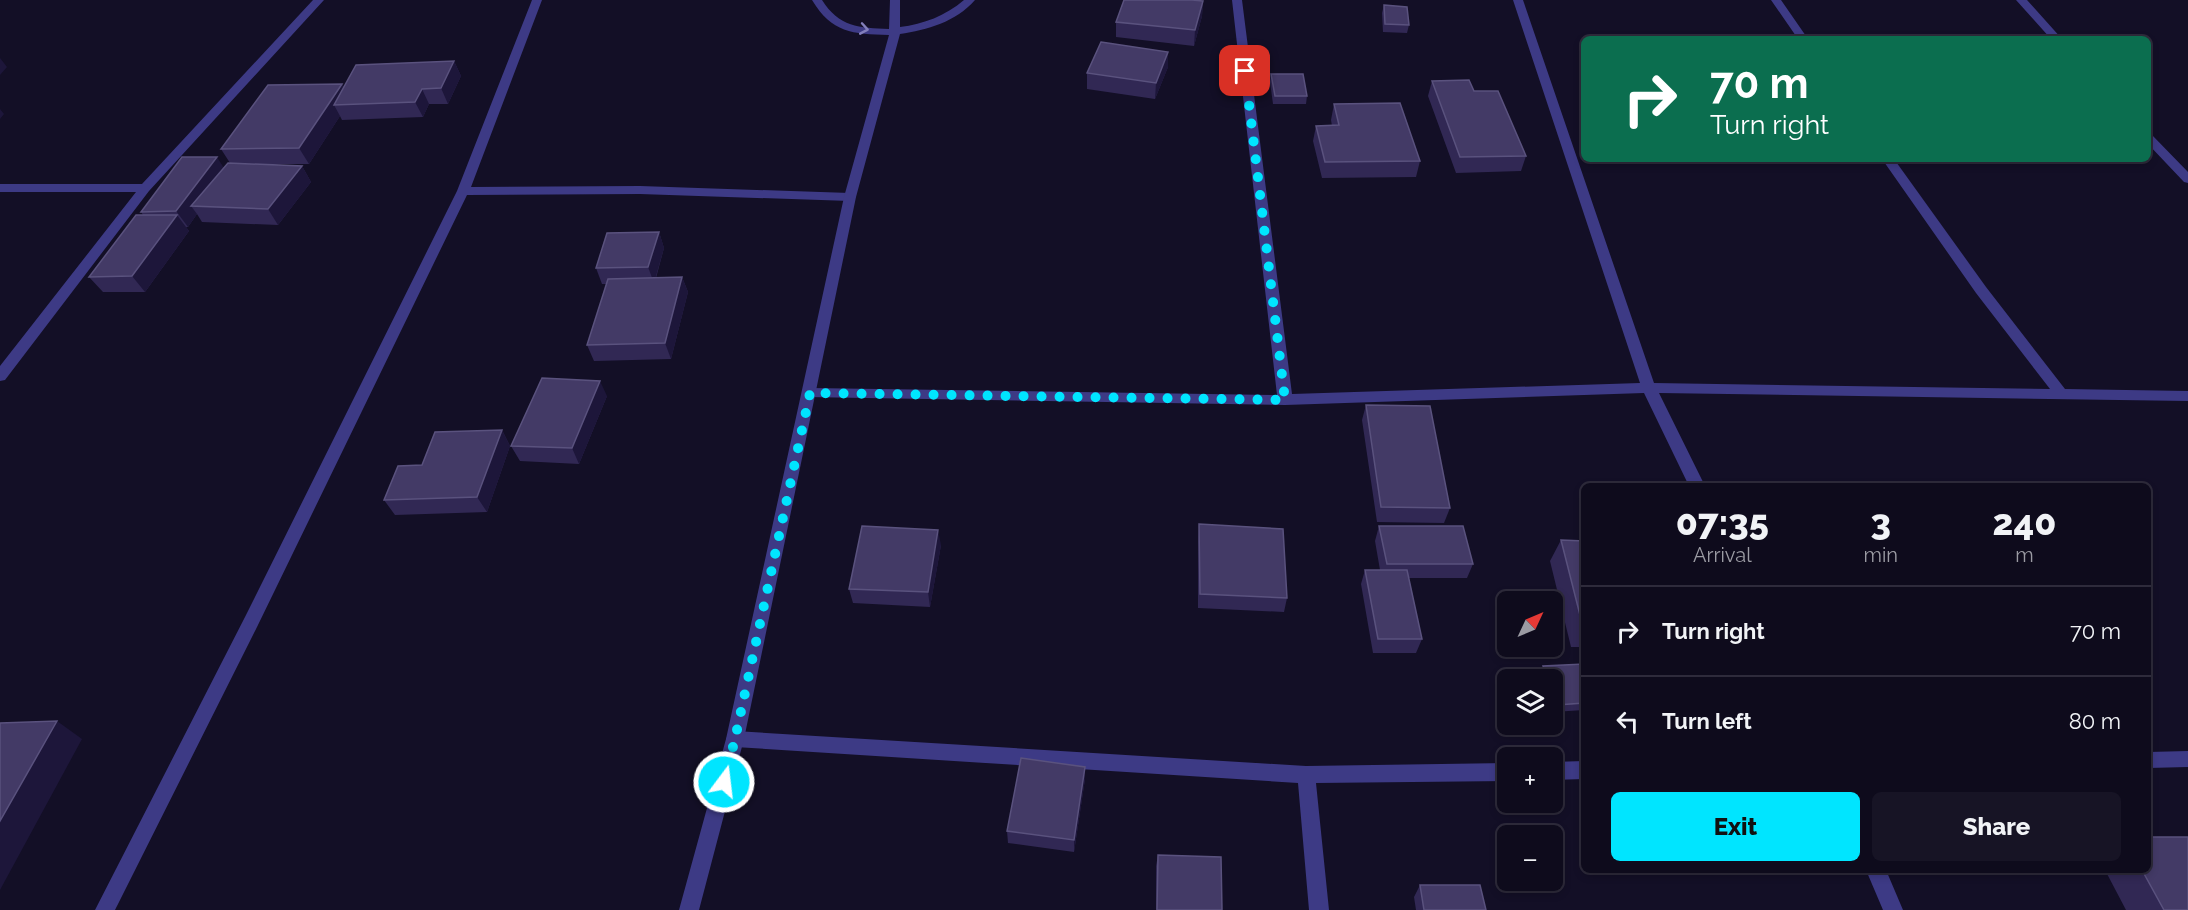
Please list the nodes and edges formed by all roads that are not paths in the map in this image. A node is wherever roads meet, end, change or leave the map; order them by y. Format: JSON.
{"nodes":[{"id":1,"x":319,"y":0,"type":"edge"},
{"id":2,"x":537,"y":0,"type":"edge"},
{"id":3,"x":817,"y":0,"type":"edge"},
{"id":4,"x":895,"y":0,"type":"edge"},
{"id":5,"x":970,"y":0,"type":"edge"},
{"id":6,"x":1237,"y":0,"type":"edge"},
{"id":7,"x":1518,"y":0,"type":"edge"},
{"id":8,"x":1776,"y":0,"type":"edge"},
{"id":9,"x":2020,"y":0,"type":"edge"},
{"id":10,"x":895,"y":32,"type":"junction"},
{"id":11,"x":1801,"y":36,"type":"edge"},
{"id":12,"x":2054,"y":36,"type":"edge"},
{"id":13,"x":2151,"y":139,"type":"edge"},
{"id":14,"x":1890,"y":162,"type":"edge"},
{"id":15,"x":2188,"y":179,"type":"edge"},
{"id":16,"x":0,"y":188,"type":"edge"},
{"id":17,"x":145,"y":188,"type":"junction"},
{"id":18,"x":463,"y":191,"type":"junction"},
{"id":19,"x":850,"y":198,"type":"junction"},
{"id":20,"x":0,"y":376,"type":"edge"},
{"id":21,"x":1649,"y":388,"type":"junction"},
{"id":22,"x":2060,"y":392,"type":"junction"},
{"id":23,"x":810,"y":393,"type":"junction"},
{"id":24,"x":2188,"y":396,"type":"edge"},
{"id":25,"x":1285,"y":400,"type":"junction"},
{"id":26,"x":1696,"y":483,"type":"edge"},
{"id":27,"x":735,"y":739,"type":"junction"},
{"id":28,"x":2188,"y":759,"type":"edge"},
{"id":29,"x":2151,"y":760,"type":"edge"},
{"id":30,"x":1581,"y":770,"type":"edge"},
{"id":31,"x":1563,"y":771,"type":"edge"},
{"id":32,"x":1497,"y":772,"type":"edge"},
{"id":33,"x":1306,"y":775,"type":"junction"},
{"id":34,"x":1877,"y":873,"type":"edge"},
{"id":35,"x":105,"y":910,"type":"edge"},
{"id":36,"x":689,"y":910,"type":"edge"},
{"id":37,"x":1319,"y":910,"type":"edge"},
{"id":38,"x":1893,"y":910,"type":"edge"}],
"edges":[{"from":1,"to":17,"type":"street"},
{"from":2,"to":18,"type":"street"},
{"from":3,"to":10,"type":"street","one_way":true},
{"from":4,"to":10,"type":"street"},
{"from":5,"to":10,"type":"street"},
{"from":6,"to":25,"type":"street"},
{"from":7,"to":21,"type":"street"},
{"from":8,"to":11,"type":"street"},
{"from":9,"to":12,"type":"street"},
{"from":10,"to":19,"type":"street"},
{"from":13,"to":15,"type":"street"},
{"from":14,"to":22,"type":"street"},
{"from":16,"to":17,"type":"street"},
{"from":17,"to":20,"type":"street"},
{"from":18,"to":19,"type":"street"},
{"from":18,"to":35,"type":"street"},
{"from":19,"to":23,"type":"street"},
{"from":21,"to":22,"type":"street"},
{"from":21,"to":25,"type":"street"},
{"from":21,"to":26,"type":"street"},
{"from":22,"to":24,"type":"street"},
{"from":23,"to":25,"type":"street"},
{"from":23,"to":27,"type":"street"},
{"from":27,"to":33,"type":"street"},
{"from":27,"to":36,"type":"street"},
{"from":28,"to":29,"type":"street"},
{"from":30,"to":31,"type":"street"},
{"from":32,"to":33,"type":"street"},
{"from":33,"to":37,"type":"street"},
{"from":34,"to":38,"type":"street"}]}
